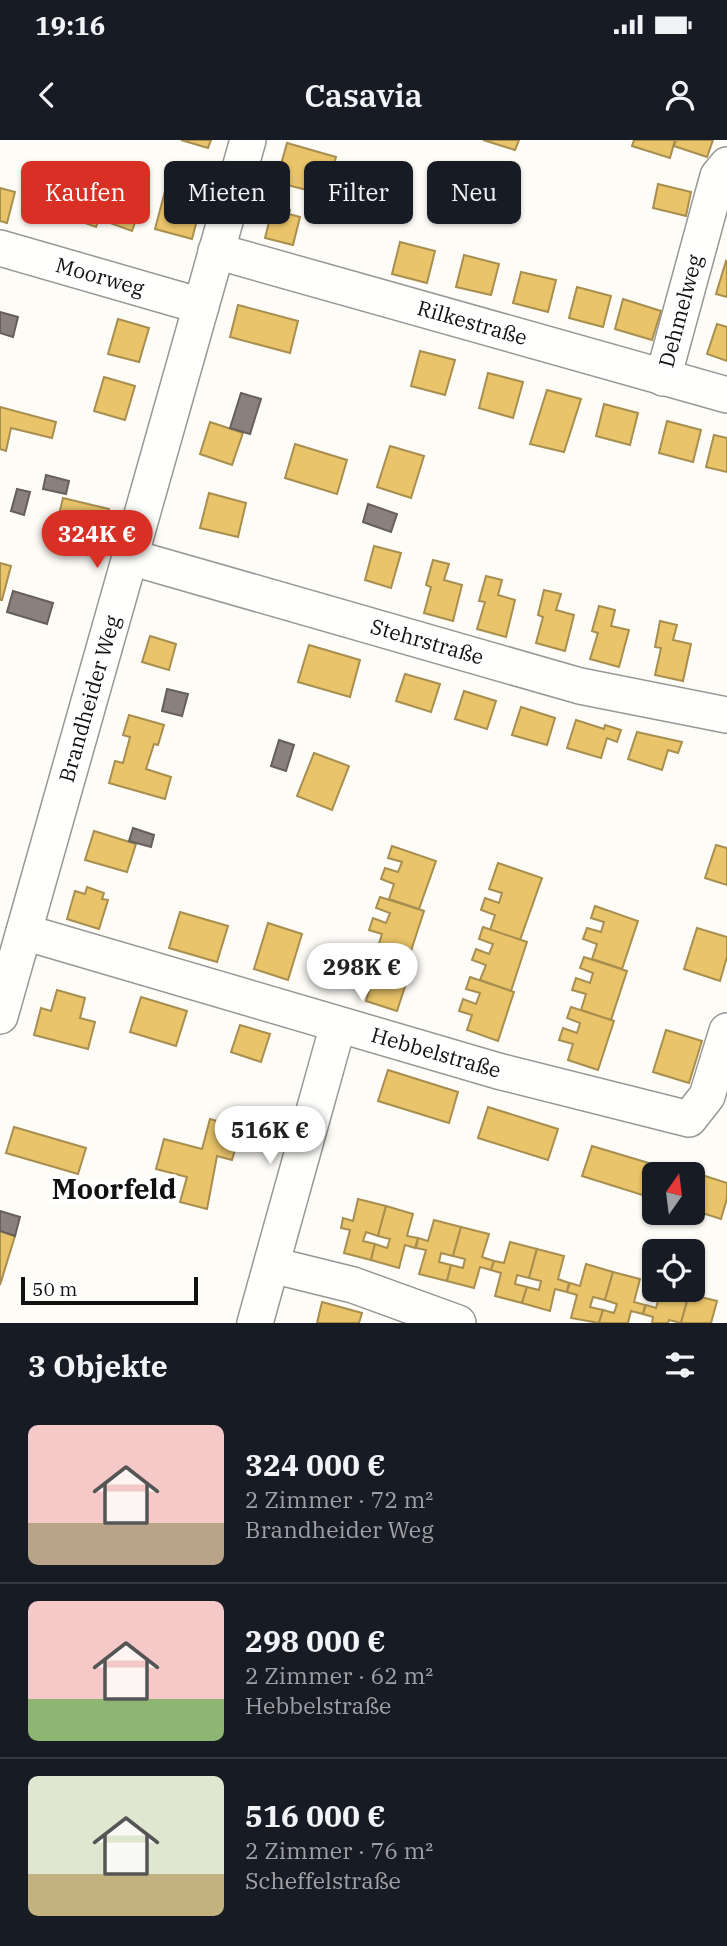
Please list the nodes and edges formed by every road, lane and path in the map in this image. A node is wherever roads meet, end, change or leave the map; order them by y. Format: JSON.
{"nodes":[{"id":1,"x":248,"y":140,"type":"edge"},
{"id":2,"x":727,"y":165,"type":"edge"},
{"id":3,"x":0,"y":248,"type":"edge"},
{"id":4,"x":216,"y":251,"type":"junction"},
{"id":5,"x":201,"y":306,"type":"junction"},
{"id":6,"x":663,"y":378,"type":"junction"},
{"id":7,"x":727,"y":395,"type":"edge"},
{"id":8,"x":130,"y":557,"type":"junction"},
{"id":9,"x":727,"y":715,"type":"edge"},
{"id":10,"x":24,"y":932,"type":"junction"},
{"id":11,"x":0,"y":1016,"type":"edge"},
{"id":12,"x":338,"y":1025,"type":"junction"},
{"id":13,"x":727,"y":1031,"type":"edge"},
{"id":14,"x":272,"y":1265,"type":"junction"},
{"id":15,"x":255,"y":1323,"type":"edge"},
{"id":16,"x":458,"y":1323,"type":"edge"}],
"edges":[{"from":1,"to":4,"type":"street","name":"Brandheider Weg"},
{"from":2,"to":6,"type":"street","name":"Dehmelweg"},
{"from":3,"to":5,"type":"street","name":"Moorweg"},
{"from":4,"to":5,"type":"street","name":"Brandheider Weg"},
{"from":4,"to":6,"type":"street","name":"Rilkestraße"},
{"from":5,"to":8,"type":"street","name":"Brandheider Weg"},
{"from":6,"to":7,"type":"street","name":"Rilkestraße"},
{"from":8,"to":9,"type":"street","name":"Stehrstraße"},
{"from":8,"to":10,"type":"street","name":"Brandheider Weg"},
{"from":10,"to":11,"type":"street","name":"Brandheider Weg"},
{"from":10,"to":12,"type":"street","name":"Hebbelstraße"},
{"from":12,"to":13,"type":"street","name":"Hebbelstraße"},
{"from":12,"to":14,"type":"street"},
{"from":14,"to":15,"type":"street"},
{"from":14,"to":16,"type":"street"}]}
